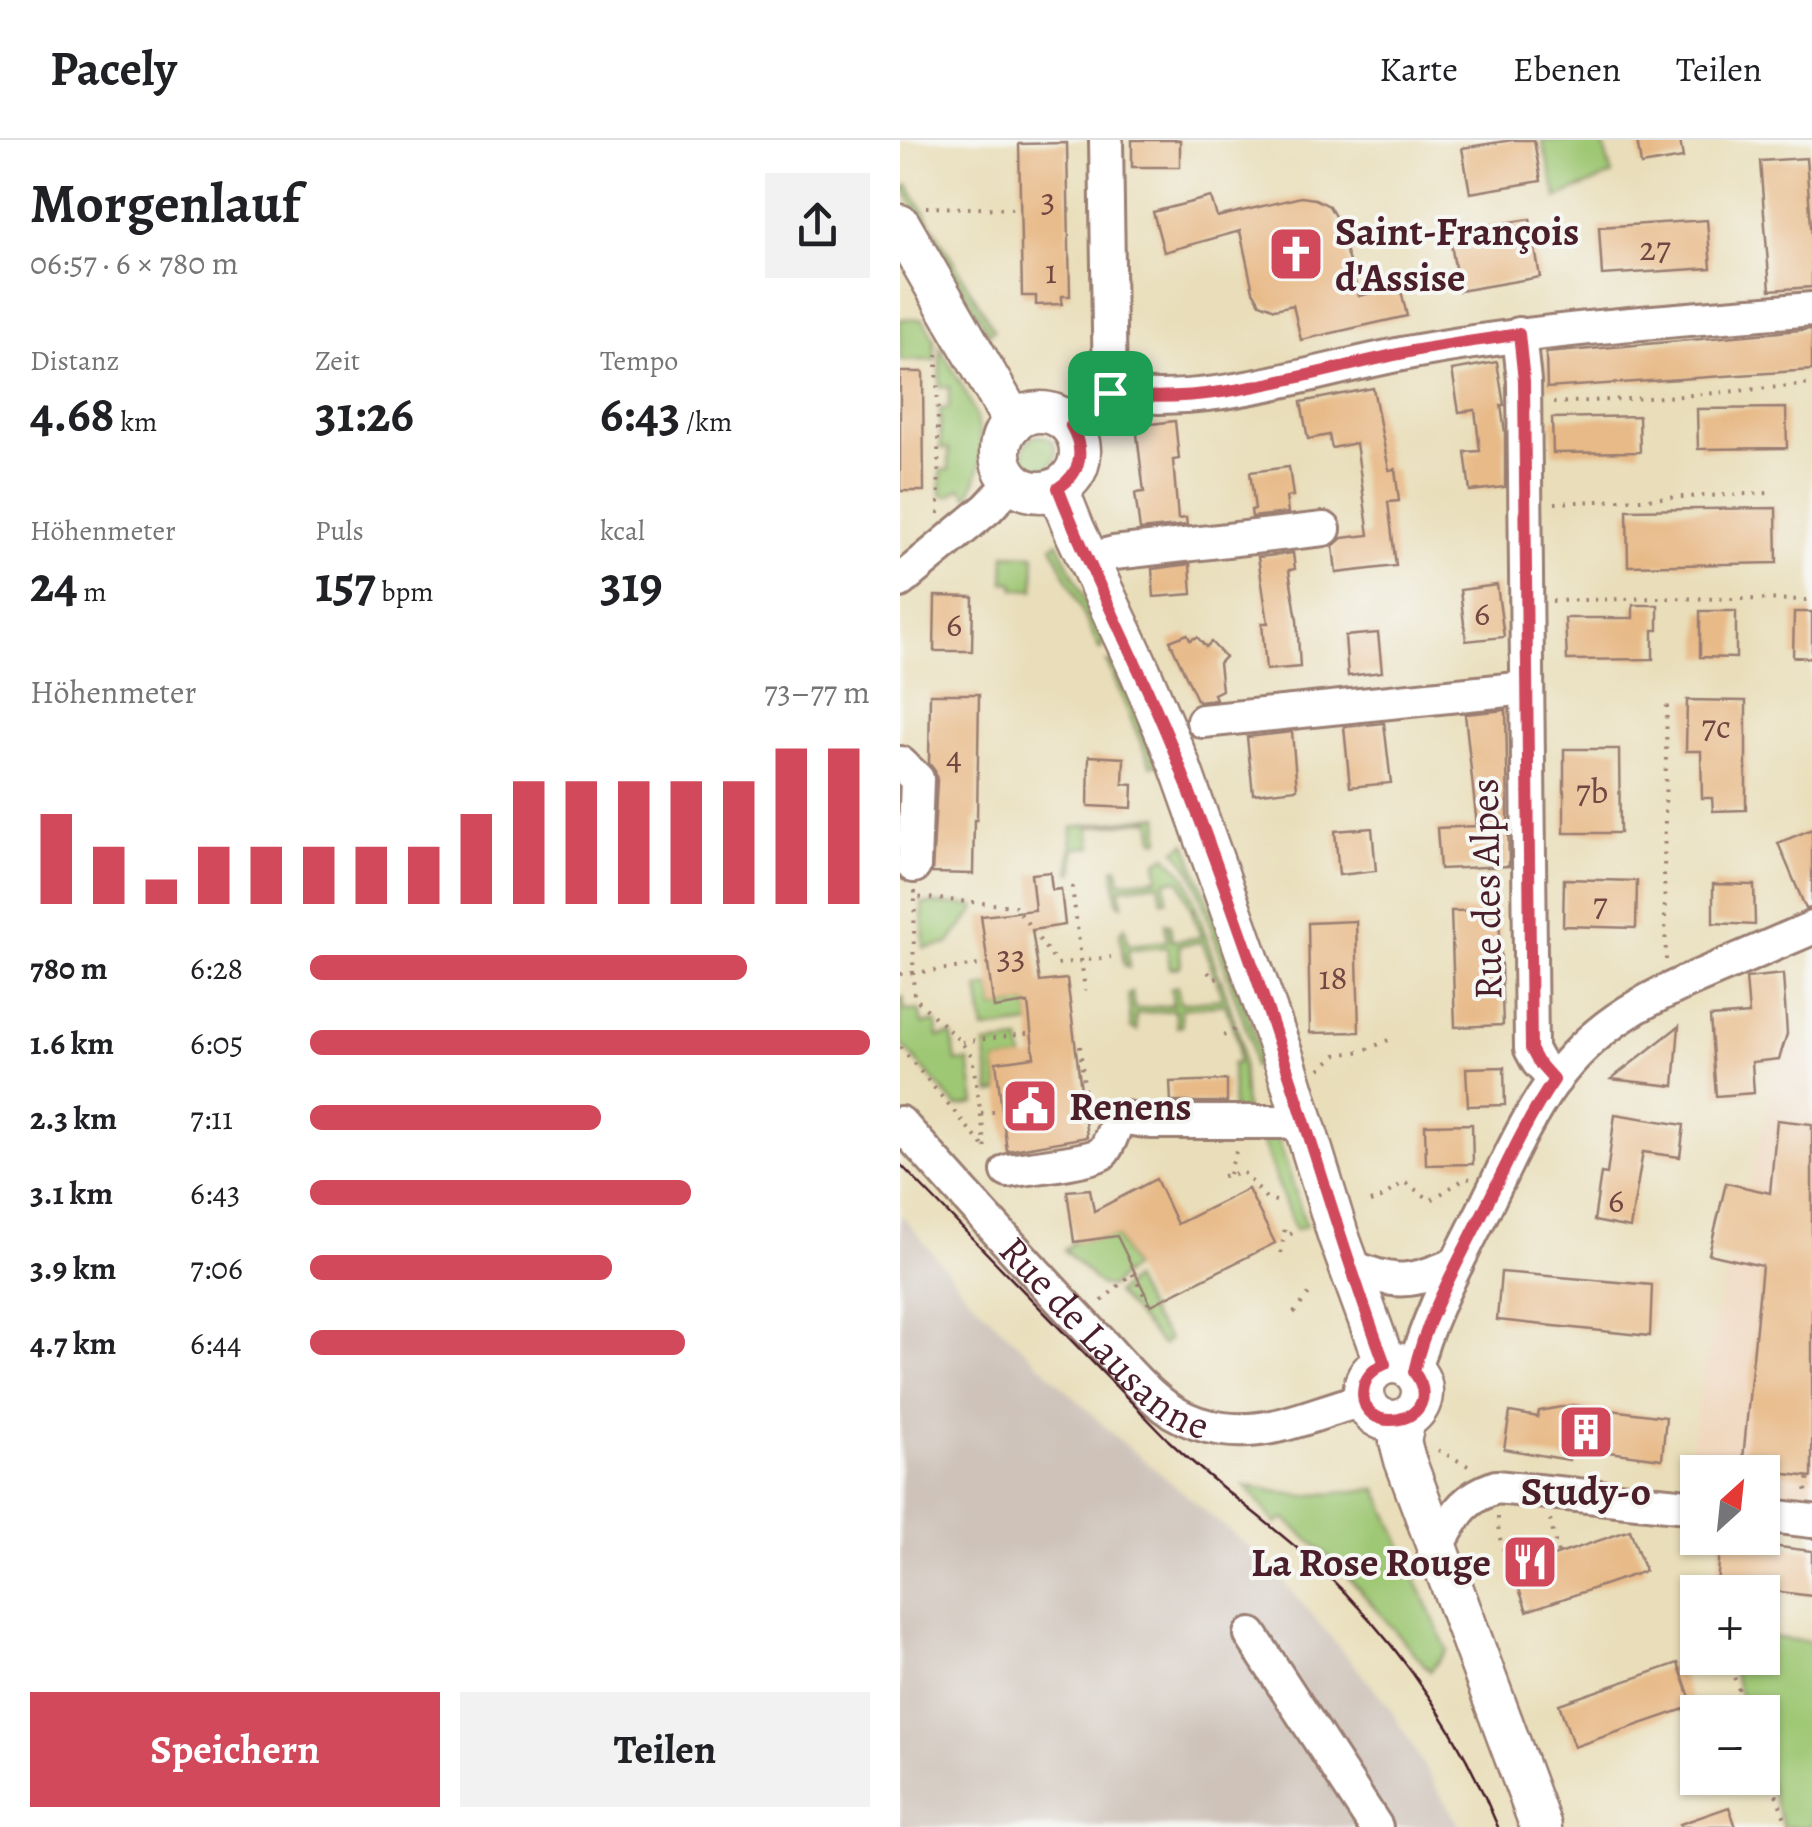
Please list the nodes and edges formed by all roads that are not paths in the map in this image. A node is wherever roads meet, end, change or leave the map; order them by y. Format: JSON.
{"nodes":[{"id":1,"x":1106,"y":140,"type":"edge"},
{"id":2,"x":913,"y":216,"type":"edge"},
{"id":3,"x":1812,"y":309,"type":"edge"},
{"id":4,"x":1519,"y":334,"type":"junction"},
{"id":5,"x":1110,"y":393,"type":"junction"},
{"id":6,"x":1013,"y":421,"type":"junction"},
{"id":7,"x":1071,"y":426,"type":"junction"},
{"id":8,"x":1012,"y":482,"type":"junction"},
{"id":9,"x":1058,"y":488,"type":"junction"},
{"id":10,"x":1324,"y":529,"type":"dead end"},
{"id":11,"x":1089,"y":560,"type":"junction"},
{"id":12,"x":900,"y":581,"type":"edge"},
{"id":13,"x":1527,"y":688,"type":"junction"},
{"id":14,"x":1203,"y":721,"type":"dead end"},
{"id":15,"x":900,"y":762,"type":"edge"},
{"id":16,"x":915,"y":882,"type":"road end"},
{"id":17,"x":1812,"y":928,"type":"edge"},
{"id":18,"x":1554,"y":1080,"type":"junction"},
{"id":19,"x":1304,"y":1122,"type":"junction"},
{"id":20,"x":900,"y":1123,"type":"edge"},
{"id":21,"x":997,"y":1160,"type":"road end"},
{"id":22,"x":1457,"y":1263,"type":"junction"},
{"id":23,"x":1349,"y":1265,"type":"junction"},
{"id":24,"x":1400,"y":1368,"type":"junction"},
{"id":25,"x":1364,"y":1400,"type":"junction"},
{"id":26,"x":1405,"y":1419,"type":"junction"},
{"id":27,"x":1680,"y":1506,"type":"edge"},
{"id":28,"x":1807,"y":1512,"type":"edge"},
{"id":29,"x":1780,"y":1514,"type":"edge"},
{"id":30,"x":1436,"y":1549,"type":"junction"},
{"id":31,"x":1250,"y":1635,"type":"dead end"},
{"id":32,"x":1376,"y":1827,"type":"edge"},
{"id":33,"x":1541,"y":1827,"type":"edge"}],
"edges":[{"from":1,"to":5,"type":"street"},
{"from":2,"to":6,"type":"main road"},
{"from":3,"to":4,"type":"street"},
{"from":4,"to":5,"type":"street"},
{"from":4,"to":13,"type":"street","name":"Rue des Alpes"},
{"from":5,"to":7,"type":"street"},
{"from":6,"to":7,"type":"main road"},
{"from":6,"to":8,"type":"main road"},
{"from":7,"to":9,"type":"main road"},
{"from":8,"to":9,"type":"main road"},
{"from":8,"to":12,"type":"street"},
{"from":9,"to":11,"type":"main road"},
{"from":10,"to":11,"type":"street"},
{"from":11,"to":19,"type":"main road"},
{"from":13,"to":14,"type":"street"},
{"from":13,"to":18,"type":"street","name":"Rue des Alpes"},
{"from":15,"to":16,"type":"street"},
{"from":17,"to":18,"type":"street"},
{"from":18,"to":22,"type":"street"},
{"from":19,"to":21,"type":"street","name":"Rue de Lausanne"},
{"from":19,"to":23,"type":"main road"},
{"from":20,"to":25,"type":"street","name":"Rue de Lausanne"},
{"from":22,"to":23,"type":"street"},
{"from":22,"to":24,"type":"street"},
{"from":23,"to":24,"type":"main road"},
{"from":24,"to":25,"type":"main road"},
{"from":24,"to":26,"type":"main road"},
{"from":25,"to":26,"type":"main road"},
{"from":26,"to":30,"type":"main road"},
{"from":27,"to":30,"type":"street"},
{"from":28,"to":29,"type":"street"},
{"from":30,"to":33,"type":"main road"},
{"from":31,"to":32,"type":"street"}]}
